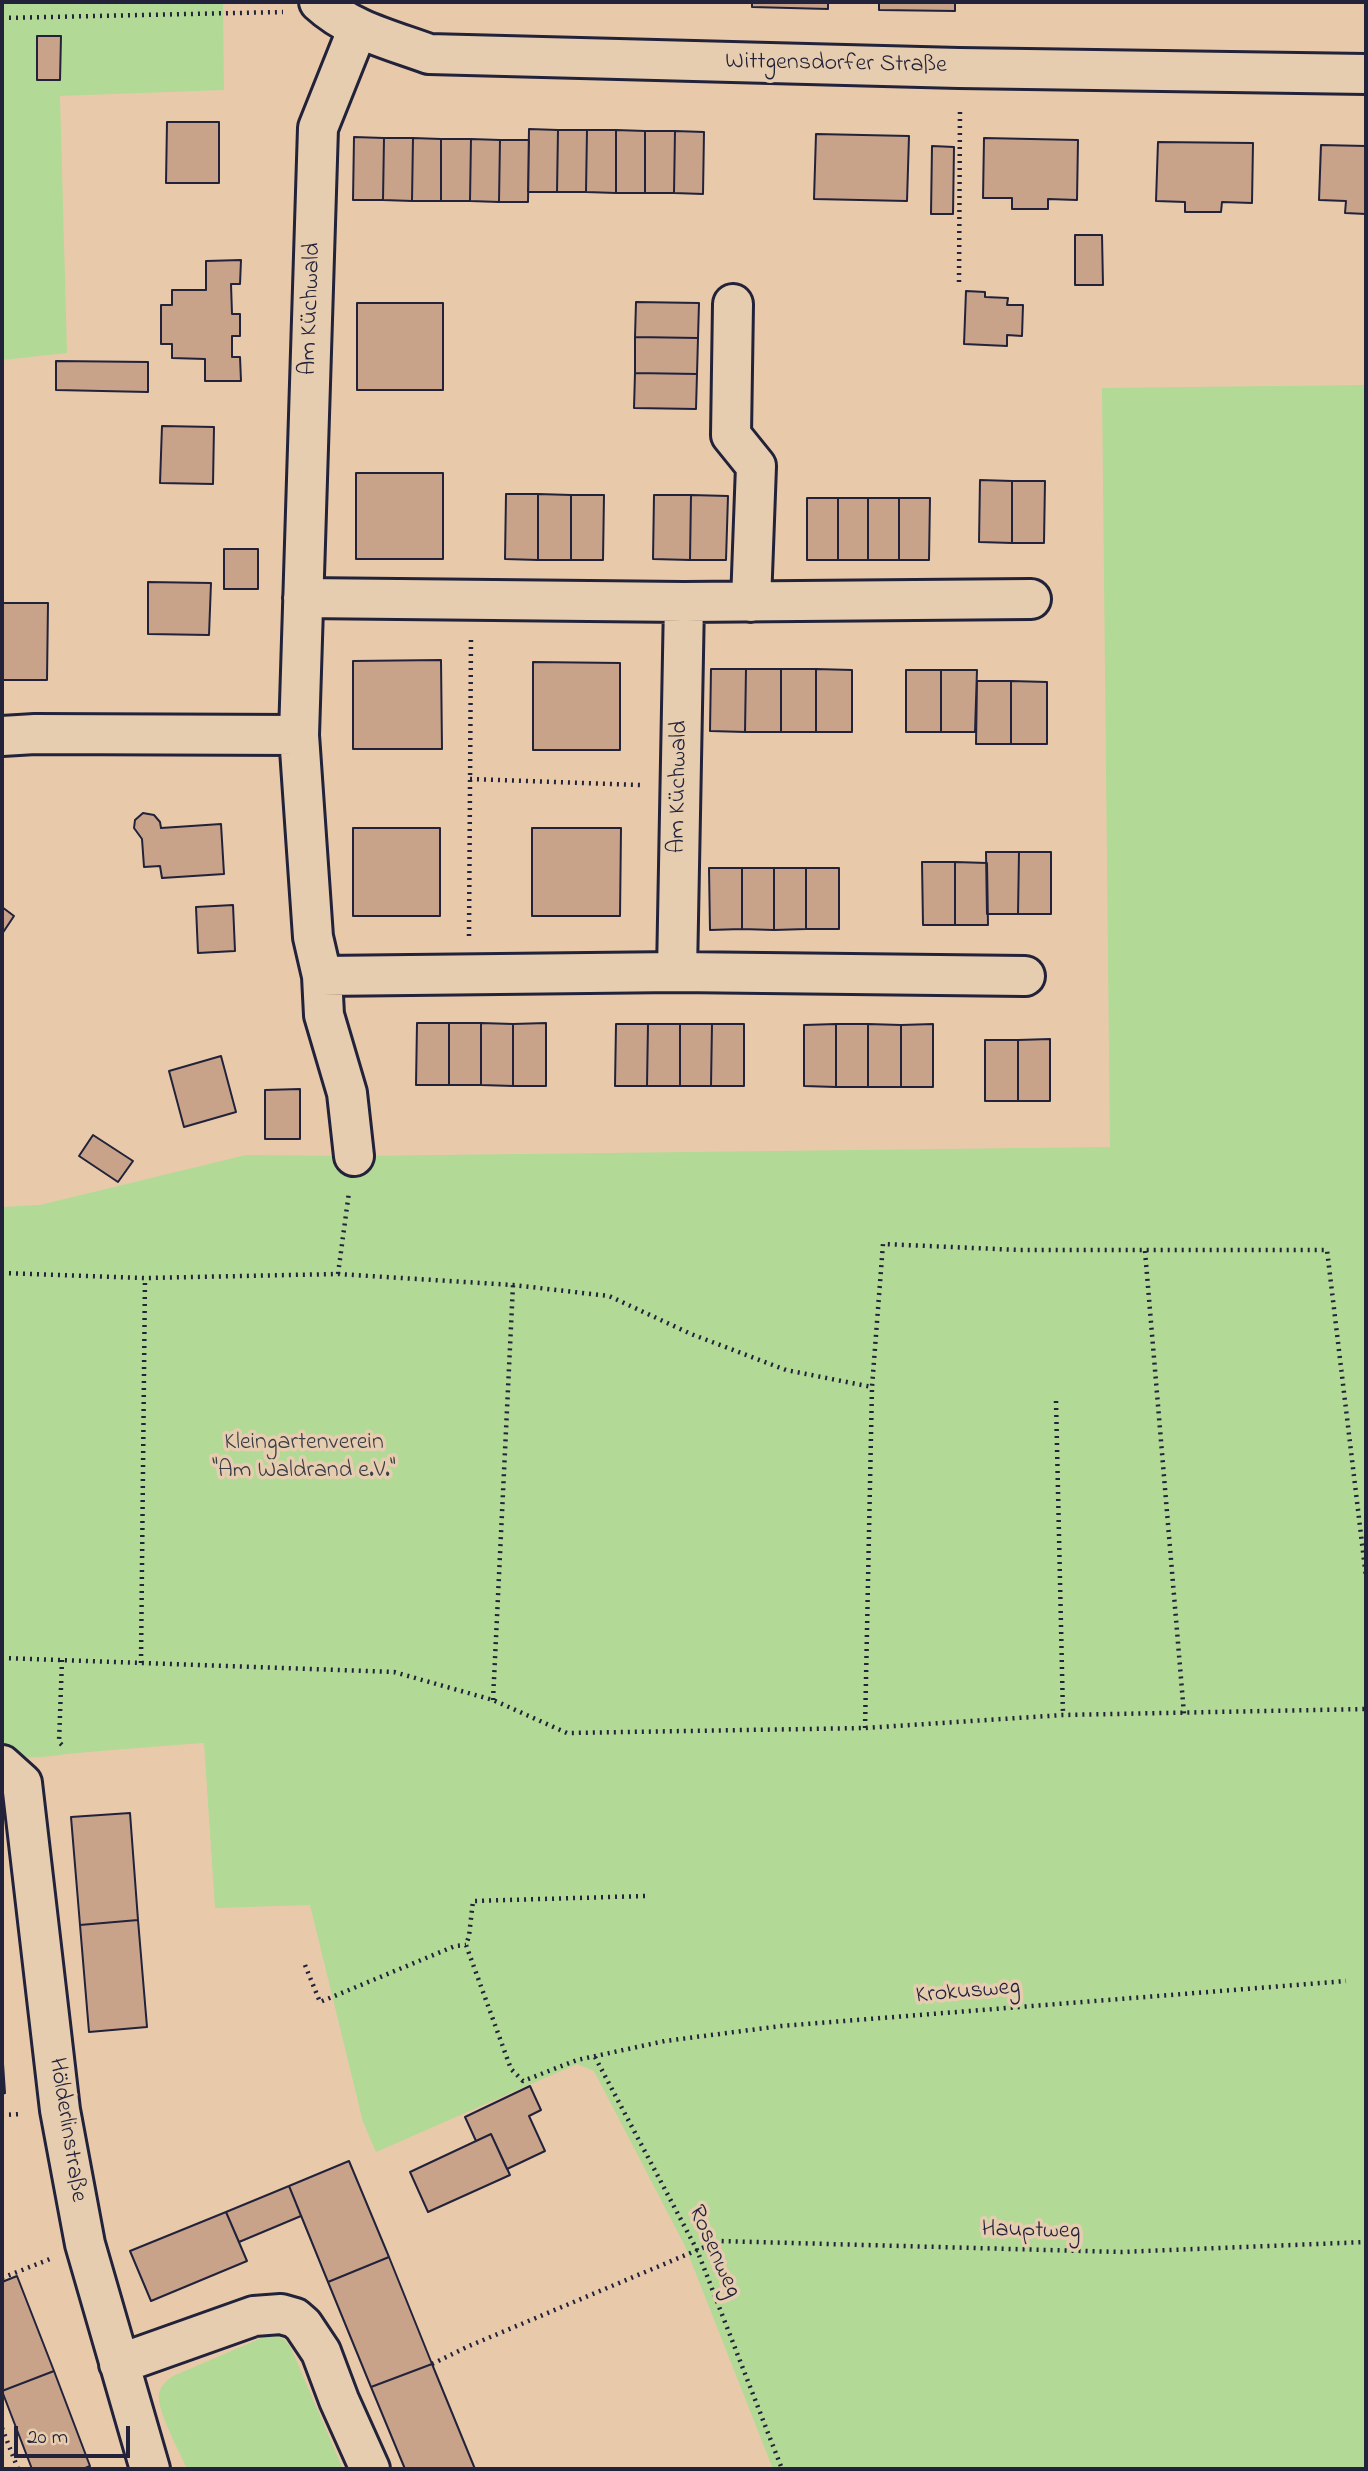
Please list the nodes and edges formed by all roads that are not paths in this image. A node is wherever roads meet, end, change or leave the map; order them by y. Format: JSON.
{"nodes":[{"id":1,"x":335,"y":14,"type":"edge"},
{"id":2,"x":1366,"y":74,"type":"edge"},
{"id":3,"x":733,"y":304,"type":"dead end"},
{"id":4,"x":303,"y":598,"type":"junction"},
{"id":5,"x":1031,"y":599,"type":"dead end"},
{"id":6,"x":684,"y":602,"type":"junction"},
{"id":7,"x":751,"y":602,"type":"junction"},
{"id":8,"x":299,"y":735,"type":"junction"},
{"id":9,"x":2,"y":736,"type":"edge"},
{"id":10,"x":677,"y":972,"type":"junction"},
{"id":11,"x":322,"y":976,"type":"junction"},
{"id":12,"x":1025,"y":976,"type":"dead end"},
{"id":13,"x":354,"y":1156,"type":"road end"},
{"id":14,"x":12,"y":1774,"type":"edge"},
{"id":15,"x":120,"y":2364,"type":"junction"},
{"id":16,"x":150,"y":2469,"type":"edge"},
{"id":17,"x":370,"y":2469,"type":"edge"}],
"edges":[{"from":1,"to":2,"type":"street","name":"Wittgensdorfer Straße"},
{"from":1,"to":4,"type":"street","name":"Am Küchwald"},
{"from":3,"to":7,"type":"street"},
{"from":4,"to":6,"type":"street"},
{"from":4,"to":8,"type":"street","name":"Am Küchwald"},
{"from":5,"to":7,"type":"street"},
{"from":6,"to":7,"type":"street"},
{"from":6,"to":10,"type":"street","name":"Am Küchwald"},
{"from":8,"to":9,"type":"street"},
{"from":8,"to":11,"type":"street","name":"Am Küchwald"},
{"from":10,"to":11,"type":"street"},
{"from":10,"to":12,"type":"street"},
{"from":11,"to":13,"type":"street","name":"Am Küchwald"},
{"from":14,"to":15,"type":"street","name":"Hölderlinstraße"},
{"from":15,"to":16,"type":"street","name":"Hölderlinstraße"},
{"from":15,"to":17,"type":"street"}]}
